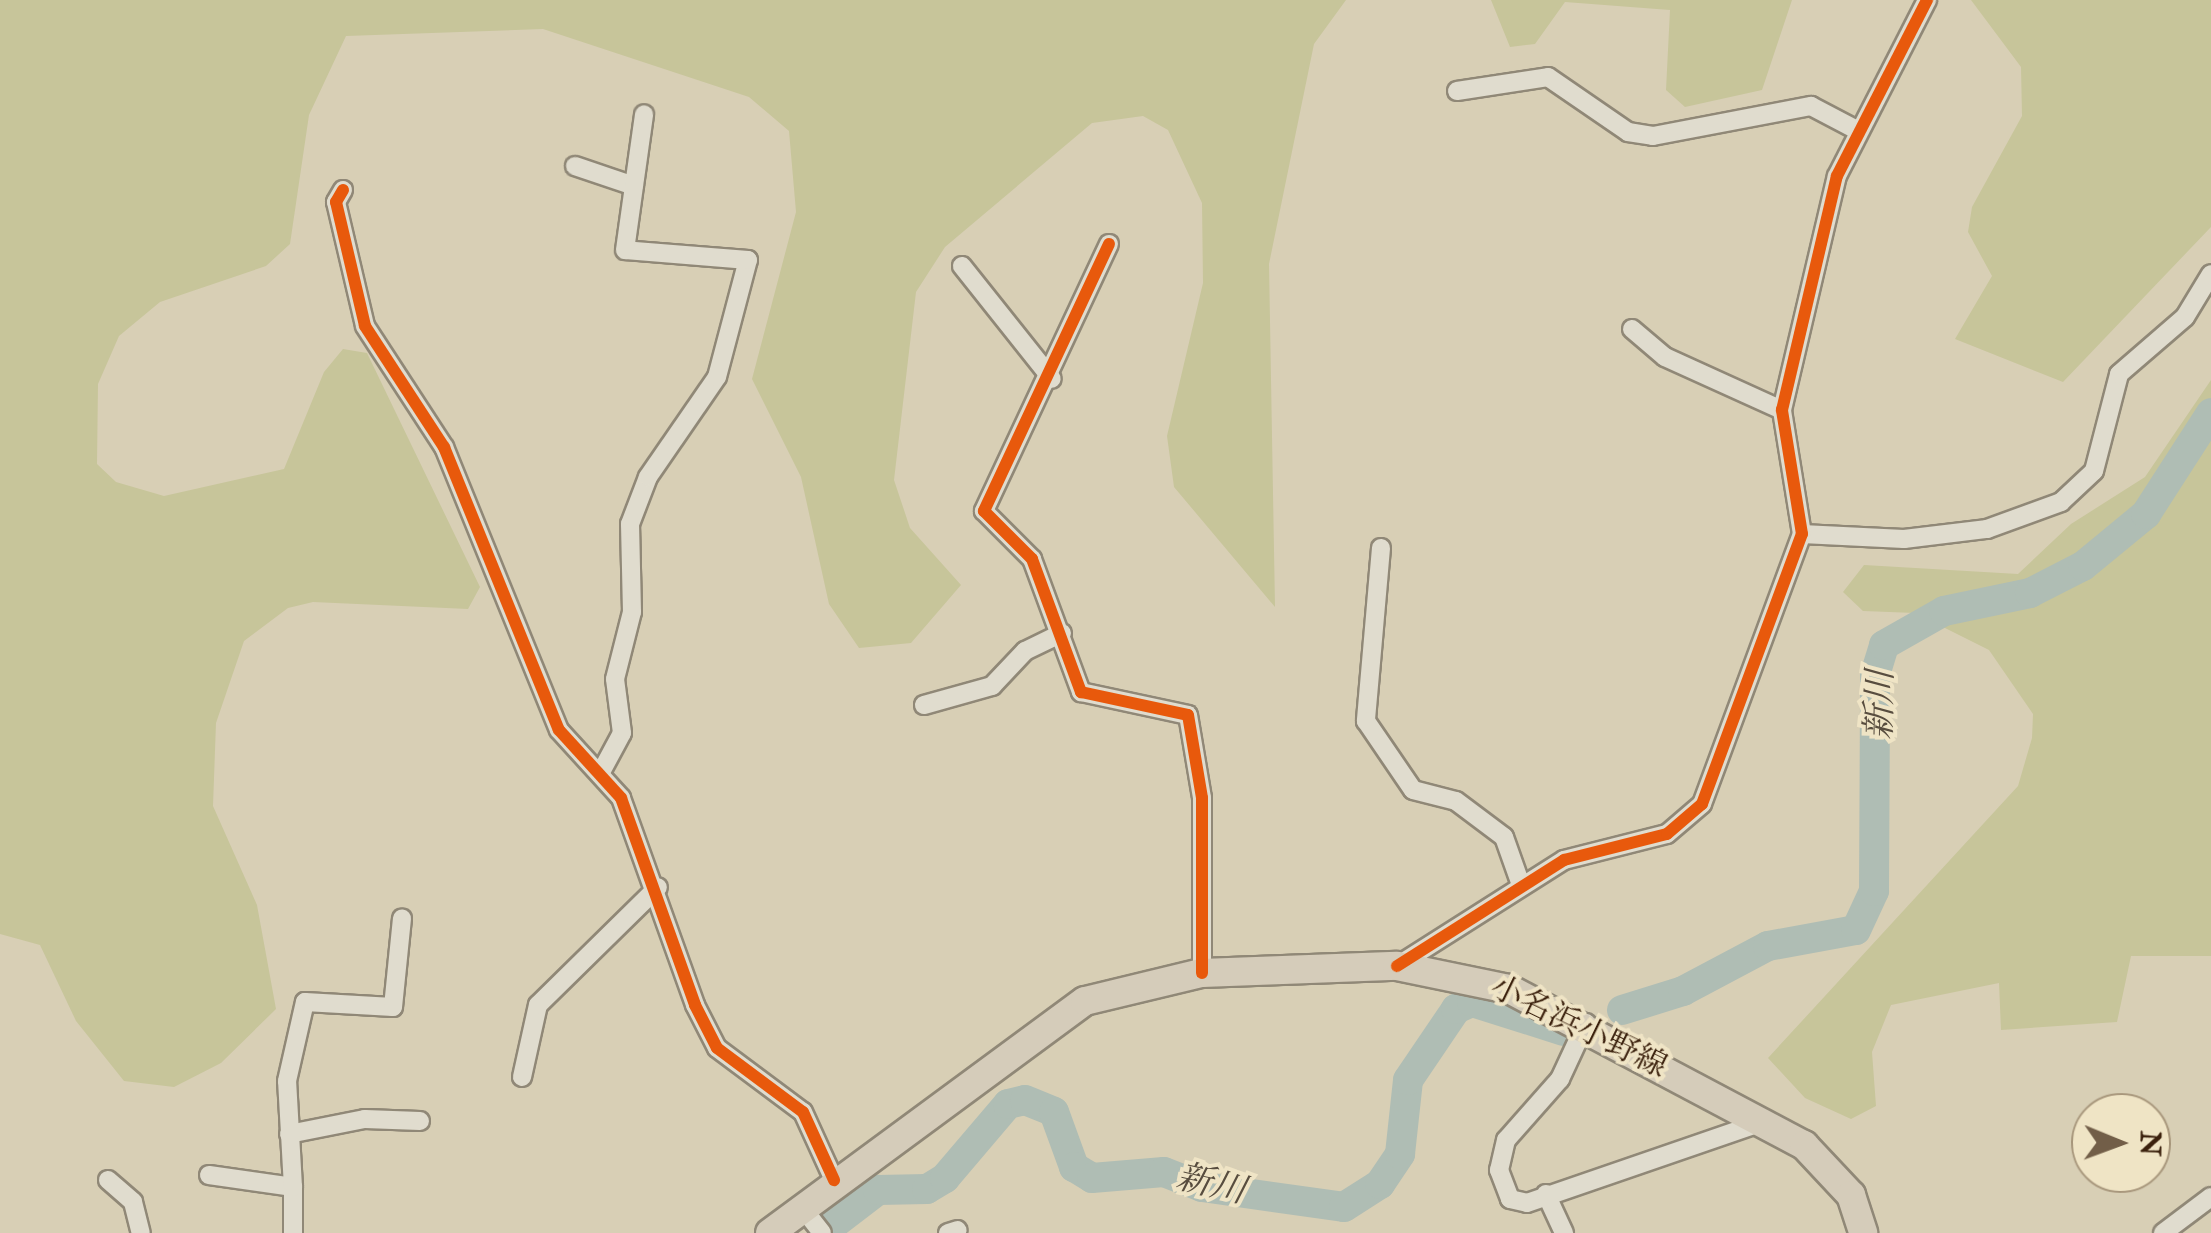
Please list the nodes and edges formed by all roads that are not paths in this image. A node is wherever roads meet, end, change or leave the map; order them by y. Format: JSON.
{"nodes":[{"id":1,"x":1928,"y":0,"type":"edge"},
{"id":2,"x":1457,"y":92,"type":"dead end"},
{"id":3,"x":644,"y":114,"type":"dead end"},
{"id":4,"x":1855,"y":129,"type":"junction"},
{"id":5,"x":575,"y":166,"type":"dead end"},
{"id":6,"x":634,"y":186,"type":"junction"},
{"id":7,"x":343,"y":190,"type":"dead end"},
{"id":8,"x":1109,"y":244,"type":"dead end"},
{"id":9,"x":962,"y":266,"type":"dead end"},
{"id":10,"x":2211,"y":274,"type":"edge"},
{"id":11,"x":1632,"y":330,"type":"dead end"},
{"id":12,"x":1052,"y":380,"type":"junction"},
{"id":13,"x":1782,"y":410,"type":"junction"},
{"id":14,"x":1802,"y":534,"type":"junction"},
{"id":15,"x":1381,"y":548,"type":"dead end"},
{"id":16,"x":1062,"y":633,"type":"junction"},
{"id":17,"x":924,"y":705,"type":"dead end"},
{"id":18,"x":602,"y":772,"type":"junction"},
{"id":19,"x":1521,"y":886,"type":"junction"},
{"id":20,"x":658,"y":888,"type":"junction"},
{"id":21,"x":402,"y":918,"type":"dead end"},
{"id":22,"x":1397,"y":966,"type":"junction"},
{"id":23,"x":1202,"y":974,"type":"junction"},
{"id":24,"x":1586,"y":1023,"type":"junction"},
{"id":25,"x":522,"y":1077,"type":"dead end"},
{"id":26,"x":420,"y":1121,"type":"dead end"},
{"id":27,"x":1762,"y":1122,"type":"junction"},
{"id":28,"x":289,"y":1134,"type":"junction"},
{"id":29,"x":209,"y":1175,"type":"dead end"},
{"id":30,"x":108,"y":1180,"type":"dead end"},
{"id":31,"x":834,"y":1180,"type":"junction"},
{"id":32,"x":293,"y":1187,"type":"junction"},
{"id":33,"x":1546,"y":1194,"type":"junction"},
{"id":34,"x":2211,"y":1197,"type":"edge"},
{"id":35,"x":805,"y":1212,"type":"junction"},
{"id":36,"x":141,"y":1233,"type":"edge"},
{"id":37,"x":293,"y":1233,"type":"edge"},
{"id":38,"x":770,"y":1233,"type":"edge"},
{"id":39,"x":822,"y":1233,"type":"edge"},
{"id":40,"x":1564,"y":1233,"type":"edge"},
{"id":41,"x":1863,"y":1233,"type":"edge"},
{"id":42,"x":2163,"y":1233,"type":"edge"}],
"edges":[{"from":1,"to":4,"type":"street"},
{"from":2,"to":4,"type":"street"},
{"from":3,"to":6,"type":"street"},
{"from":4,"to":13,"type":"street"},
{"from":5,"to":6,"type":"street"},
{"from":6,"to":18,"type":"street"},
{"from":7,"to":18,"type":"street"},
{"from":8,"to":12,"type":"street"},
{"from":9,"to":12,"type":"street"},
{"from":10,"to":14,"type":"street"},
{"from":11,"to":13,"type":"street"},
{"from":12,"to":16,"type":"street"},
{"from":13,"to":14,"type":"street"},
{"from":14,"to":19,"type":"street"},
{"from":15,"to":19,"type":"street"},
{"from":16,"to":17,"type":"street"},
{"from":16,"to":23,"type":"street"},
{"from":18,"to":20,"type":"street"},
{"from":19,"to":22,"type":"street"},
{"from":20,"to":25,"type":"street"},
{"from":20,"to":31,"type":"street"},
{"from":21,"to":28,"type":"street"},
{"from":22,"to":23,"type":"main road","name":"小名浜小野線"},
{"from":22,"to":24,"type":"main road","name":"小名浜小野線"},
{"from":23,"to":31,"type":"main road","name":"小名浜小野線"},
{"from":24,"to":27,"type":"main road","name":"小名浜小野線"},
{"from":24,"to":33,"type":"street"},
{"from":26,"to":28,"type":"street"},
{"from":27,"to":33,"type":"street"},
{"from":27,"to":41,"type":"main road","name":"小名浜小野線"},
{"from":28,"to":32,"type":"street"},
{"from":29,"to":32,"type":"street"},
{"from":30,"to":36,"type":"street"},
{"from":31,"to":35,"type":"main road","name":"小名浜小野線"},
{"from":32,"to":37,"type":"street"},
{"from":33,"to":40,"type":"street"},
{"from":34,"to":42,"type":"street"},
{"from":35,"to":38,"type":"main road","name":"小名浜小野線"},
{"from":35,"to":39,"type":"street"}]}
